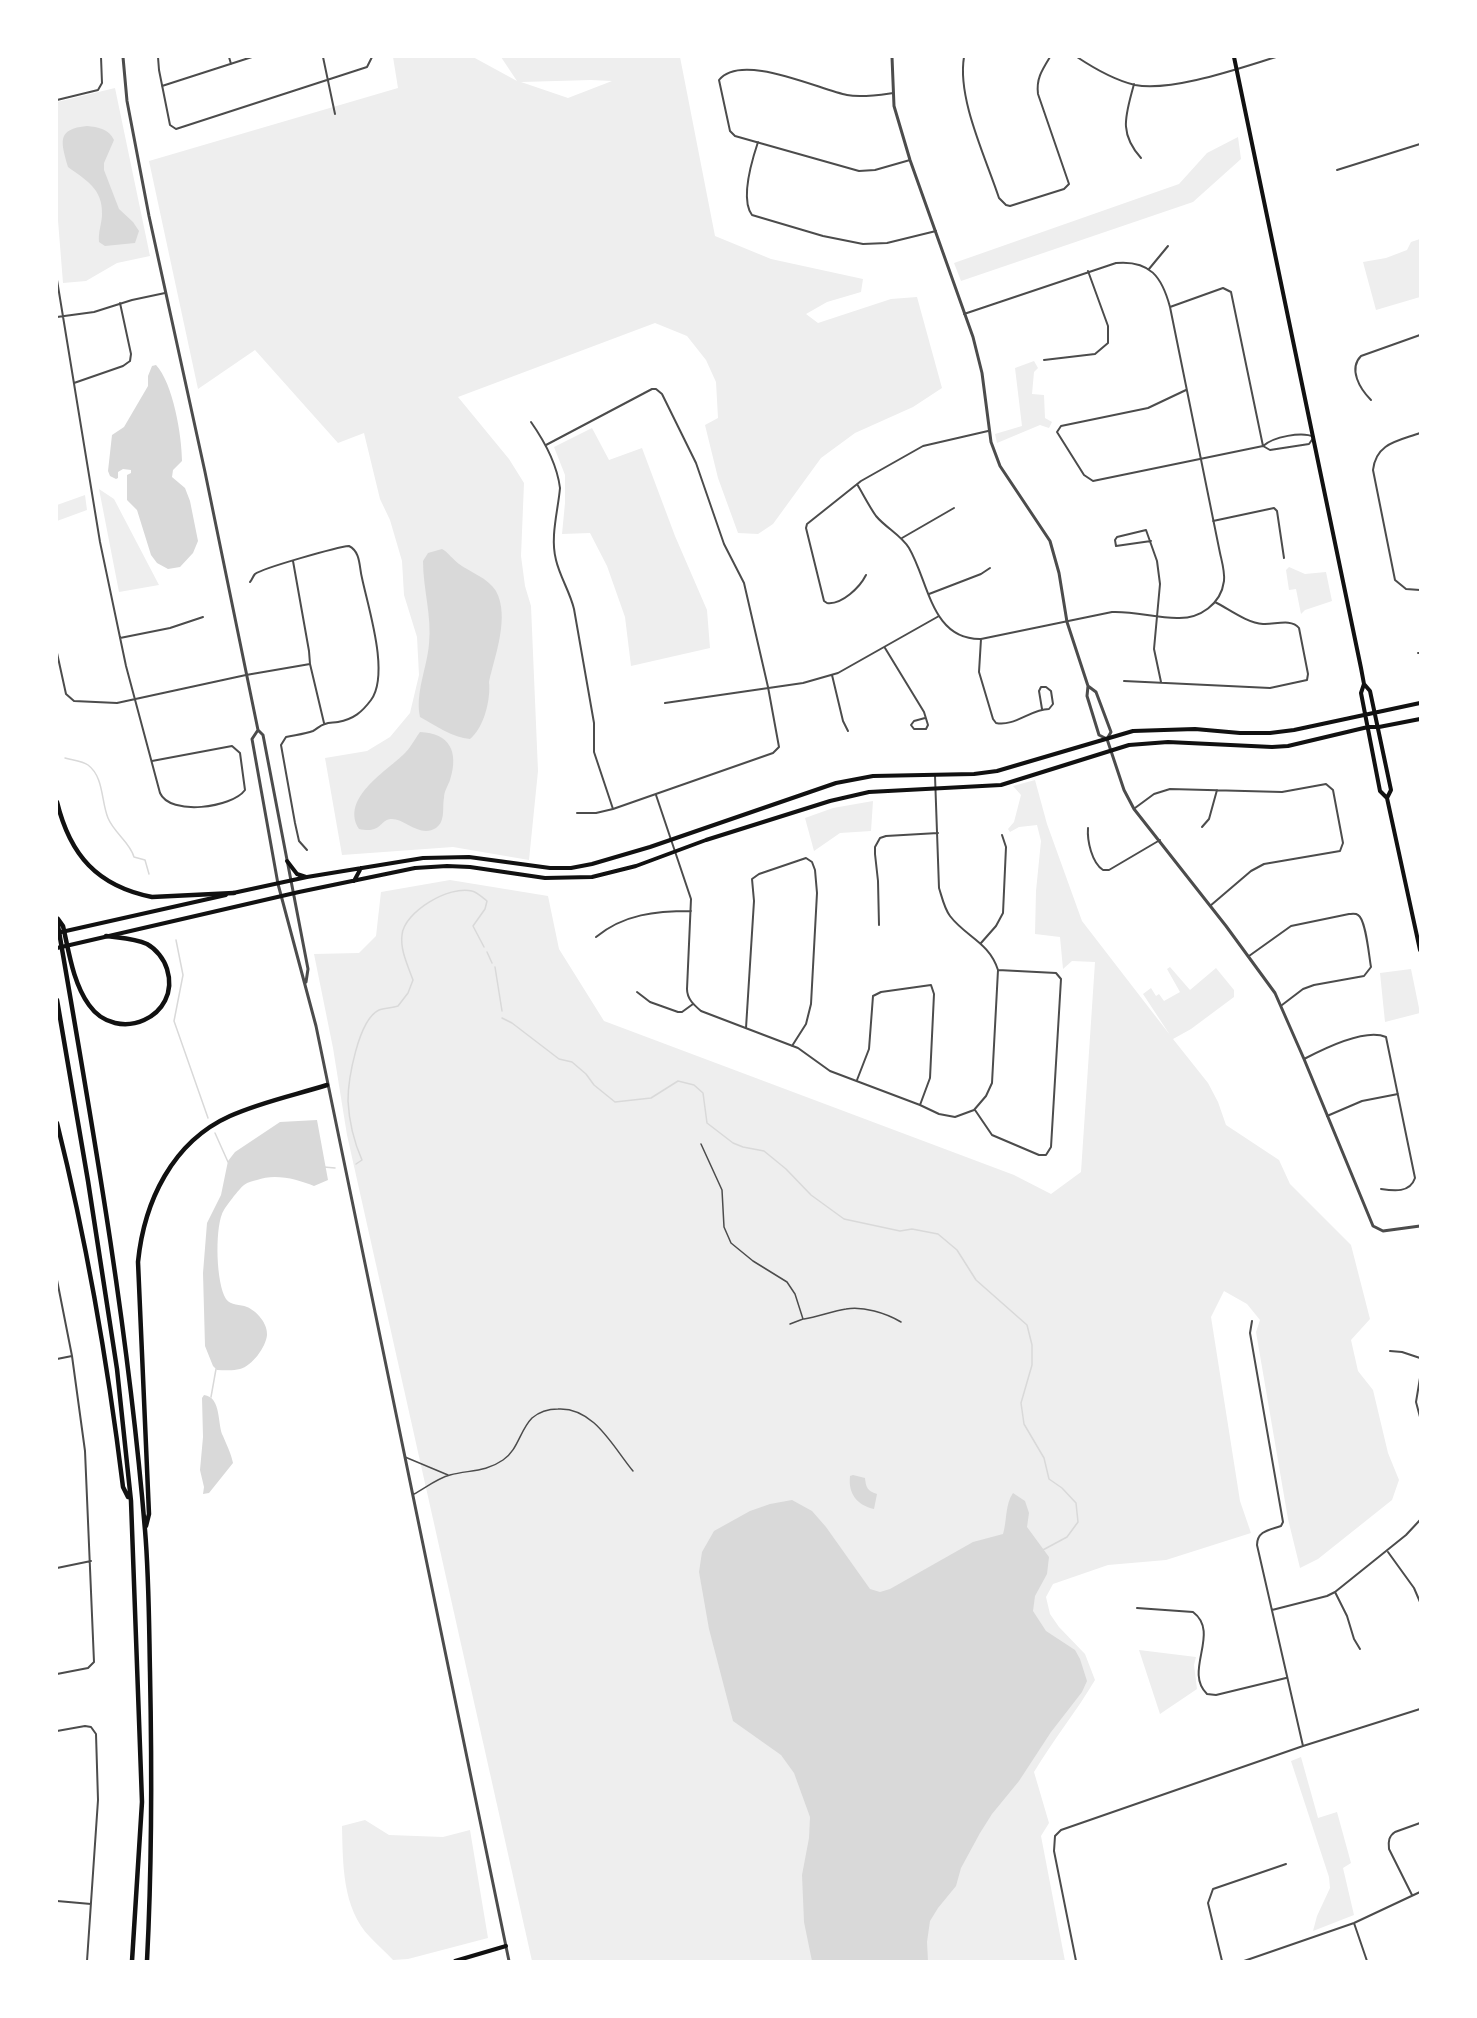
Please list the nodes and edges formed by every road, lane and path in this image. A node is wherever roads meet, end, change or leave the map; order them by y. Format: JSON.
{"nodes":[{"id":1,"x":101,"y":57,"type":"edge"},
{"id":2,"x":123,"y":57,"type":"edge"},
{"id":3,"x":158,"y":57,"type":"edge"},
{"id":4,"x":229,"y":57,"type":"edge"},
{"id":5,"x":252,"y":57,"type":"edge"},
{"id":6,"x":322,"y":57,"type":"edge"},
{"id":7,"x":372,"y":57,"type":"edge"},
{"id":8,"x":892,"y":57,"type":"edge"},
{"id":9,"x":964,"y":57,"type":"edge"},
{"id":10,"x":1050,"y":57,"type":"edge"},
{"id":11,"x":1077,"y":57,"type":"edge"},
{"id":12,"x":1234,"y":57,"type":"edge"},
{"id":13,"x":1276,"y":57,"type":"edge"},
{"id":14,"x":231,"y":64,"type":"junction"},
{"id":15,"x":1237,"y":70,"type":"junction"},
{"id":16,"x":327,"y":80,"type":"junction"},
{"id":17,"x":1134,"y":84,"type":"junction"},
{"id":18,"x":162,"y":86,"type":"junction"},
{"id":19,"x":893,"y":93,"type":"junction"},
{"id":20,"x":57,"y":100,"type":"edge"},
{"id":21,"x":335,"y":114,"type":"dead end"},
{"id":22,"x":758,"y":142,"type":"junction"},
{"id":23,"x":1420,"y":144,"type":"edge"},
{"id":24,"x":1141,"y":158,"type":"dead end"},
{"id":25,"x":910,"y":160,"type":"junction"},
{"id":26,"x":1337,"y":170,"type":"dead end"},
{"id":27,"x":937,"y":231,"type":"junction"},
{"id":28,"x":1168,"y":246,"type":"dead end"},
{"id":29,"x":1149,"y":269,"type":"junction"},
{"id":30,"x":1088,"y":271,"type":"junction"},
{"id":31,"x":57,"y":280,"type":"edge"},
{"id":32,"x":165,"y":292,"type":"junction"},
{"id":33,"x":120,"y":303,"type":"junction"},
{"id":34,"x":1170,"y":307,"type":"junction"},
{"id":35,"x":964,"y":314,"type":"junction"},
{"id":36,"x":63,"y":316,"type":"junction"},
{"id":37,"x":57,"y":317,"type":"edge"},
{"id":38,"x":1420,"y":335,"type":"edge"},
{"id":39,"x":1044,"y":360,"type":"dead end"},
{"id":40,"x":74,"y":383,"type":"junction"},
{"id":41,"x":1186,"y":390,"type":"junction"},
{"id":42,"x":1371,"y":400,"type":"dead end"},
{"id":43,"x":531,"y":422,"type":"dead end"},
{"id":44,"x":988,"y":431,"type":"junction"},
{"id":45,"x":1420,"y":433,"type":"edge"},
{"id":46,"x":1314,"y":438,"type":"junction"},
{"id":47,"x":546,"y":445,"type":"junction"},
{"id":48,"x":1263,"y":446,"type":"junction"},
{"id":49,"x":1201,"y":460,"type":"junction"},
{"id":50,"x":857,"y":484,"type":"junction"},
{"id":51,"x":954,"y":508,"type":"dead end"},
{"id":52,"x":1213,"y":521,"type":"junction"},
{"id":53,"x":901,"y":538,"type":"junction"},
{"id":54,"x":1151,"y":541,"type":"junction"},
{"id":55,"x":1284,"y":558,"type":"dead end"},
{"id":56,"x":293,"y":561,"type":"junction"},
{"id":57,"x":990,"y":568,"type":"dead end"},
{"id":58,"x":866,"y":575,"type":"dead end"},
{"id":59,"x":250,"y":582,"type":"dead end"},
{"id":60,"x":1420,"y":590,"type":"edge"},
{"id":61,"x":929,"y":594,"type":"junction"},
{"id":62,"x":1215,"y":602,"type":"junction"},
{"id":63,"x":1158,"y":615,"type":"junction"},
{"id":64,"x":939,"y":616,"type":"junction"},
{"id":65,"x":203,"y":617,"type":"dead end"},
{"id":66,"x":1067,"y":622,"type":"junction"},
{"id":67,"x":120,"y":638,"type":"junction"},
{"id":68,"x":981,"y":639,"type":"junction"},
{"id":69,"x":885,"y":647,"type":"junction"},
{"id":70,"x":57,"y":653,"type":"edge"},
{"id":71,"x":310,"y":664,"type":"junction"},
{"id":72,"x":246,"y":675,"type":"junction"},
{"id":73,"x":832,"y":675,"type":"junction"},
{"id":74,"x":1124,"y":681,"type":"dead end"},
{"id":75,"x":1161,"y":682,"type":"junction"},
{"id":76,"x":1364,"y":684,"type":"junction"},
{"id":77,"x":1088,"y":686,"type":"junction"},
{"id":78,"x":768,"y":687,"type":"junction"},
{"id":79,"x":136,"y":700,"type":"junction"},
{"id":80,"x":665,"y":703,"type":"dead end"},
{"id":81,"x":1420,"y":703,"type":"edge"},
{"id":82,"x":1042,"y":709,"type":"junction"},
{"id":83,"x":1375,"y":712,"type":"junction"},
{"id":84,"x":1365,"y":714,"type":"junction"},
{"id":85,"x":925,"y":718,"type":"junction"},
{"id":86,"x":1420,"y":719,"type":"edge"},
{"id":87,"x":324,"y":724,"type":"junction"},
{"id":88,"x":1368,"y":727,"type":"junction"},
{"id":89,"x":1379,"y":727,"type":"junction"},
{"id":90,"x":258,"y":730,"type":"junction"},
{"id":91,"x":848,"y":731,"type":"dead end"},
{"id":92,"x":1107,"y":739,"type":"junction"},
{"id":93,"x":1111,"y":750,"type":"junction"},
{"id":94,"x":152,"y":760,"type":"junction"},
{"id":95,"x":935,"y":776,"type":"junction"},
{"id":96,"x":936,"y":790,"type":"junction"},
{"id":97,"x":1217,"y":790,"type":"junction"},
{"id":98,"x":656,"y":795,"type":"junction"},
{"id":99,"x":1387,"y":798,"type":"junction"},
{"id":100,"x":57,"y":802,"type":"edge"},
{"id":101,"x":613,"y":809,"type":"junction"},
{"id":102,"x":1134,"y":809,"type":"junction"},
{"id":103,"x":577,"y":813,"type":"dead end"},
{"id":104,"x":1202,"y":827,"type":"dead end"},
{"id":105,"x":1088,"y":828,"type":"dead end"},
{"id":106,"x":938,"y":833,"type":"junction"},
{"id":107,"x":1002,"y":835,"type":"dead end"},
{"id":108,"x":671,"y":839,"type":"junction"},
{"id":109,"x":1160,"y":840,"type":"junction"},
{"id":110,"x":308,"y":850,"type":"dead end"},
{"id":111,"x":675,"y":851,"type":"junction"},
{"id":112,"x":286,"y":861,"type":"junction"},
{"id":113,"x":361,"y":868,"type":"junction"},
{"id":114,"x":307,"y":877,"type":"junction"},
{"id":115,"x":289,"y":881,"type":"junction"},
{"id":116,"x":354,"y":881,"type":"junction"},
{"id":117,"x":278,"y":884,"type":"junction"},
{"id":118,"x":234,"y":893,"type":"junction"},
{"id":119,"x":292,"y":894,"type":"junction"},
{"id":120,"x":282,"y":897,"type":"junction"},
{"id":121,"x":1210,"y":906,"type":"junction"},
{"id":122,"x":691,"y":911,"type":"junction"},
{"id":123,"x":57,"y":919,"type":"edge"},
{"id":124,"x":879,"y":925,"type":"dead end"},
{"id":125,"x":57,"y":933,"type":"edge"},
{"id":126,"x":106,"y":936,"type":"junction"},
{"id":127,"x":596,"y":937,"type":"dead end"},
{"id":128,"x":981,"y":943,"type":"junction"},
{"id":129,"x":57,"y":948,"type":"edge"},
{"id":130,"x":1420,"y":950,"type":"edge"},
{"id":131,"x":1249,"y":956,"type":"junction"},
{"id":132,"x":998,"y":970,"type":"junction"},
{"id":133,"x":306,"y":984,"type":"junction"},
{"id":134,"x":637,"y":992,"type":"dead end"},
{"id":135,"x":57,"y":1000,"type":"edge"},
{"id":136,"x":693,"y":1004,"type":"junction"},
{"id":137,"x":1282,"y":1005,"type":"junction"},
{"id":138,"x":746,"y":1028,"type":"junction"},
{"id":139,"x":792,"y":1046,"type":"junction"},
{"id":140,"x":1304,"y":1059,"type":"junction"},
{"id":141,"x":857,"y":1080,"type":"junction"},
{"id":142,"x":327,"y":1085,"type":"junction"},
{"id":143,"x":1398,"y":1094,"type":"junction"},
{"id":144,"x":920,"y":1105,"type":"junction"},
{"id":145,"x":974,"y":1110,"type":"junction"},
{"id":146,"x":1327,"y":1116,"type":"junction"},
{"id":147,"x":57,"y":1123,"type":"edge"},
{"id":148,"x":702,"y":1144,"type":"dead end"},
{"id":149,"x":1381,"y":1189,"type":"dead end"},
{"id":150,"x":1420,"y":1226,"type":"edge"},
{"id":151,"x":57,"y":1280,"type":"edge"},
{"id":152,"x":803,"y":1319,"type":"junction"},
{"id":153,"x":1251,"y":1321,"type":"dead end"},
{"id":154,"x":901,"y":1322,"type":"dead end"},
{"id":155,"x":790,"y":1324,"type":"dead end"},
{"id":156,"x":1390,"y":1352,"type":"dead end"},
{"id":157,"x":72,"y":1356,"type":"junction"},
{"id":158,"x":1420,"y":1358,"type":"edge"},
{"id":159,"x":57,"y":1359,"type":"edge"},
{"id":160,"x":1420,"y":1378,"type":"edge"},
{"id":161,"x":1420,"y":1417,"type":"edge"},
{"id":162,"x":405,"y":1457,"type":"junction"},
{"id":163,"x":633,"y":1471,"type":"dead end"},
{"id":164,"x":449,"y":1475,"type":"junction"},
{"id":165,"x":413,"y":1495,"type":"junction"},
{"id":166,"x":130,"y":1501,"type":"junction"},
{"id":167,"x":1420,"y":1520,"type":"edge"},
{"id":168,"x":145,"y":1532,"type":"junction"},
{"id":169,"x":1387,"y":1551,"type":"junction"},
{"id":170,"x":91,"y":1561,"type":"junction"},
{"id":171,"x":57,"y":1568,"type":"edge"},
{"id":172,"x":1335,"y":1592,"type":"junction"},
{"id":173,"x":1420,"y":1602,"type":"edge"},
{"id":174,"x":1137,"y":1608,"type":"dead end"},
{"id":175,"x":1272,"y":1610,"type":"junction"},
{"id":176,"x":1360,"y":1649,"type":"dead end"},
{"id":177,"x":57,"y":1674,"type":"edge"},
{"id":178,"x":1286,"y":1678,"type":"junction"},
{"id":179,"x":1420,"y":1709,"type":"edge"},
{"id":180,"x":57,"y":1731,"type":"edge"},
{"id":181,"x":1303,"y":1746,"type":"junction"},
{"id":182,"x":1420,"y":1823,"type":"edge"},
{"id":183,"x":1286,"y":1864,"type":"dead end"},
{"id":184,"x":1420,"y":1892,"type":"edge"},
{"id":185,"x":1412,"y":1895,"type":"junction"},
{"id":186,"x":57,"y":1901,"type":"edge"},
{"id":187,"x":91,"y":1904,"type":"junction"},
{"id":188,"x":1354,"y":1923,"type":"junction"},
{"id":189,"x":506,"y":1946,"type":"junction"},
{"id":190,"x":87,"y":1961,"type":"edge"},
{"id":191,"x":132,"y":1961,"type":"edge"},
{"id":192,"x":147,"y":1961,"type":"edge"},
{"id":193,"x":455,"y":1961,"type":"edge"},
{"id":194,"x":509,"y":1961,"type":"edge"},
{"id":195,"x":1077,"y":1961,"type":"edge"},
{"id":196,"x":1222,"y":1961,"type":"edge"},
{"id":197,"x":1244,"y":1961,"type":"edge"},
{"id":198,"x":1367,"y":1961,"type":"edge"}],
"edges":[{"from":1,"to":20,"type":"street"},
{"from":2,"to":32,"type":"street"},
{"from":3,"to":18,"type":"street"},
{"from":4,"to":14,"type":"street"},
{"from":5,"to":14,"type":"street"},
{"from":6,"to":16,"type":"street"},
{"from":7,"to":16,"type":"street"},
{"from":8,"to":19,"type":"street"},
{"from":9,"to":10,"type":"street"},
{"from":11,"to":17,"type":"street"},
{"from":12,"to":15,"type":"main road"},
{"from":13,"to":15,"type":"street"},
{"from":14,"to":18,"type":"street"},
{"from":15,"to":17,"type":"street"},
{"from":15,"to":46,"type":"main road"},
{"from":16,"to":18,"type":"street"},
{"from":16,"to":21,"type":"street"},
{"from":17,"to":24,"type":"street"},
{"from":19,"to":22,"type":"street"},
{"from":19,"to":25,"type":"street"},
{"from":22,"to":25,"type":"street"},
{"from":22,"to":27,"type":"street"},
{"from":23,"to":26,"type":"street"},
{"from":25,"to":27,"type":"street"},
{"from":27,"to":35,"type":"street"},
{"from":28,"to":29,"type":"street"},
{"from":29,"to":30,"type":"street"},
{"from":29,"to":34,"type":"street"},
{"from":30,"to":35,"type":"street"},
{"from":30,"to":39,"type":"street"},
{"from":31,"to":36,"type":"street"},
{"from":32,"to":33,"type":"street"},
{"from":32,"to":72,"type":"street"},
{"from":33,"to":36,"type":"street"},
{"from":33,"to":40,"type":"street"},
{"from":34,"to":41,"type":"street"},
{"from":34,"to":48,"type":"street"},
{"from":35,"to":44,"type":"street"},
{"from":36,"to":37,"type":"street"},
{"from":36,"to":40,"type":"street"},
{"from":38,"to":42,"type":"street"},
{"from":40,"to":67,"type":"street"},
{"from":41,"to":49,"type":"street"},
{"from":41,"to":49,"type":"street"},
{"from":43,"to":47,"type":"street"},
{"from":44,"to":50,"type":"street"},
{"from":44,"to":66,"type":"street"},
{"from":45,"to":60,"type":"street"},
{"from":46,"to":48,"type":"street"},
{"from":46,"to":48,"type":"street"},
{"from":46,"to":76,"type":"main road"},
{"from":47,"to":78,"type":"street"},
{"from":47,"to":101,"type":"street"},
{"from":48,"to":49,"type":"street"},
{"from":49,"to":52,"type":"street"},
{"from":50,"to":53,"type":"street"},
{"from":50,"to":58,"type":"street"},
{"from":51,"to":53,"type":"street"},
{"from":52,"to":55,"type":"street"},
{"from":52,"to":62,"type":"street"},
{"from":53,"to":61,"type":"street"},
{"from":54,"to":54,"type":"street"},
{"from":54,"to":63,"type":"street"},
{"from":56,"to":59,"type":"street"},
{"from":56,"to":71,"type":"street"},
{"from":56,"to":87,"type":"street"},
{"from":57,"to":61,"type":"street"},
{"from":61,"to":64,"type":"street"},
{"from":62,"to":63,"type":"street"},
{"from":62,"to":75,"type":"street"},
{"from":63,"to":66,"type":"street"},
{"from":63,"to":75,"type":"street"},
{"from":64,"to":68,"type":"street"},
{"from":64,"to":69,"type":"street"},
{"from":65,"to":67,"type":"street"},
{"from":66,"to":68,"type":"street"},
{"from":66,"to":77,"type":"street"},
{"from":67,"to":79,"type":"street"},
{"from":68,"to":82,"type":"street"},
{"from":69,"to":73,"type":"street"},
{"from":69,"to":85,"type":"street"},
{"from":70,"to":79,"type":"street"},
{"from":71,"to":72,"type":"street"},
{"from":71,"to":87,"type":"street"},
{"from":72,"to":79,"type":"street"},
{"from":72,"to":90,"type":"street"},
{"from":73,"to":78,"type":"street"},
{"from":73,"to":91,"type":"street"},
{"from":74,"to":75,"type":"street"},
{"from":76,"to":83,"type":"main road"},
{"from":76,"to":84,"type":"main road"},
{"from":77,"to":92,"type":"street"},
{"from":77,"to":92,"type":"street"},
{"from":78,"to":80,"type":"street"},
{"from":78,"to":98,"type":"street"},
{"from":79,"to":94,"type":"street"},
{"from":81,"to":83,"type":"main road"},
{"from":82,"to":82,"type":"street"},
{"from":83,"to":84,"type":"main road"},
{"from":83,"to":89,"type":"main road"},
{"from":84,"to":88,"type":"main road"},
{"from":84,"to":92,"type":"main road"},
{"from":85,"to":85,"type":"street"},
{"from":86,"to":89,"type":"main road"},
{"from":87,"to":110,"type":"street"},
{"from":88,"to":89,"type":"main road"},
{"from":88,"to":93,"type":"main road"},
{"from":88,"to":99,"type":"main road"},
{"from":89,"to":99,"type":"main road"},
{"from":90,"to":112,"type":"street"},
{"from":90,"to":117,"type":"street"},
{"from":92,"to":93,"type":"street"},
{"from":92,"to":95,"type":"main road"},
{"from":93,"to":96,"type":"main road"},
{"from":93,"to":102,"type":"street"},
{"from":94,"to":94,"type":"street"},
{"from":95,"to":96,"type":"street"},
{"from":95,"to":108,"type":"main road"},
{"from":96,"to":106,"type":"street"},
{"from":96,"to":111,"type":"main road"},
{"from":97,"to":102,"type":"street"},
{"from":97,"to":104,"type":"street"},
{"from":97,"to":121,"type":"street"},
{"from":98,"to":101,"type":"street"},
{"from":98,"to":108,"type":"street"},
{"from":99,"to":130,"type":"main road"},
{"from":100,"to":118,"type":"highway"},
{"from":101,"to":103,"type":"street"},
{"from":102,"to":109,"type":"street"},
{"from":105,"to":109,"type":"street"},
{"from":106,"to":124,"type":"street"},
{"from":106,"to":128,"type":"street"},
{"from":107,"to":128,"type":"street"},
{"from":108,"to":111,"type":"street"},
{"from":108,"to":113,"type":"main road"},
{"from":109,"to":121,"type":"street"},
{"from":111,"to":116,"type":"main road"},
{"from":111,"to":122,"type":"street"},
{"from":112,"to":114,"type":"main road"},
{"from":112,"to":115,"type":"street"},
{"from":113,"to":114,"type":"main road"},
{"from":113,"to":116,"type":"main road"},
{"from":114,"to":115,"type":"main road"},
{"from":115,"to":117,"type":"main road"},
{"from":115,"to":119,"type":"street"},
{"from":116,"to":119,"type":"main road"},
{"from":117,"to":118,"type":"main road"},
{"from":117,"to":120,"type":"street"},
{"from":118,"to":125,"type":"main road"},
{"from":119,"to":120,"type":"main road"},
{"from":119,"to":133,"type":"street"},
{"from":120,"to":126,"type":"main road"},
{"from":120,"to":133,"type":"street"},
{"from":121,"to":131,"type":"street"},
{"from":122,"to":127,"type":"street"},
{"from":122,"to":136,"type":"street"},
{"from":123,"to":126,"type":"highway"},
{"from":123,"to":168,"type":"highway"},
{"from":126,"to":129,"type":"main road"},
{"from":128,"to":132,"type":"street"},
{"from":131,"to":137,"type":"street"},
{"from":131,"to":137,"type":"street"},
{"from":132,"to":145,"type":"street"},
{"from":132,"to":145,"type":"street"},
{"from":133,"to":142,"type":"street"},
{"from":134,"to":136,"type":"street"},
{"from":135,"to":166,"type":"highway"},
{"from":136,"to":138,"type":"street"},
{"from":137,"to":140,"type":"street"},
{"from":138,"to":139,"type":"street"},
{"from":138,"to":139,"type":"street"},
{"from":139,"to":141,"type":"street"},
{"from":140,"to":143,"type":"street"},
{"from":140,"to":146,"type":"street"},
{"from":141,"to":144,"type":"street"},
{"from":141,"to":144,"type":"street"},
{"from":142,"to":162,"type":"street"},
{"from":142,"to":168,"type":"highway"},
{"from":143,"to":146,"type":"street"},
{"from":143,"to":149,"type":"street"},
{"from":144,"to":145,"type":"street"},
{"from":146,"to":150,"type":"street"},
{"from":147,"to":166,"type":"highway"},
{"from":148,"to":152,"type":"lane"},
{"from":151,"to":157,"type":"street"},
{"from":152,"to":154,"type":"lane"},
{"from":152,"to":155,"type":"lane"},
{"from":153,"to":175,"type":"street"},
{"from":156,"to":158,"type":"street"},
{"from":157,"to":159,"type":"street"},
{"from":157,"to":170,"type":"street"},
{"from":160,"to":161,"type":"street"},
{"from":162,"to":164,"type":"lane"},
{"from":162,"to":165,"type":"street"},
{"from":163,"to":164,"type":"lane"},
{"from":164,"to":165,"type":"lane"},
{"from":165,"to":189,"type":"street"},
{"from":166,"to":191,"type":"highway"},
{"from":167,"to":169,"type":"street"},
{"from":168,"to":192,"type":"highway"},
{"from":169,"to":172,"type":"street"},
{"from":169,"to":173,"type":"street"},
{"from":170,"to":171,"type":"street"},
{"from":170,"to":177,"type":"street"},
{"from":172,"to":175,"type":"street"},
{"from":172,"to":176,"type":"street"},
{"from":174,"to":178,"type":"street"},
{"from":175,"to":178,"type":"street"},
{"from":178,"to":181,"type":"street"},
{"from":179,"to":181,"type":"street"},
{"from":180,"to":187,"type":"street"},
{"from":181,"to":195,"type":"street"},
{"from":182,"to":185,"type":"street"},
{"from":183,"to":196,"type":"street"},
{"from":184,"to":185,"type":"street"},
{"from":185,"to":188,"type":"street"},
{"from":186,"to":187,"type":"street"},
{"from":187,"to":190,"type":"street"},
{"from":188,"to":197,"type":"street"},
{"from":188,"to":198,"type":"street"},
{"from":189,"to":193,"type":"main road"},
{"from":189,"to":194,"type":"street"}]}
